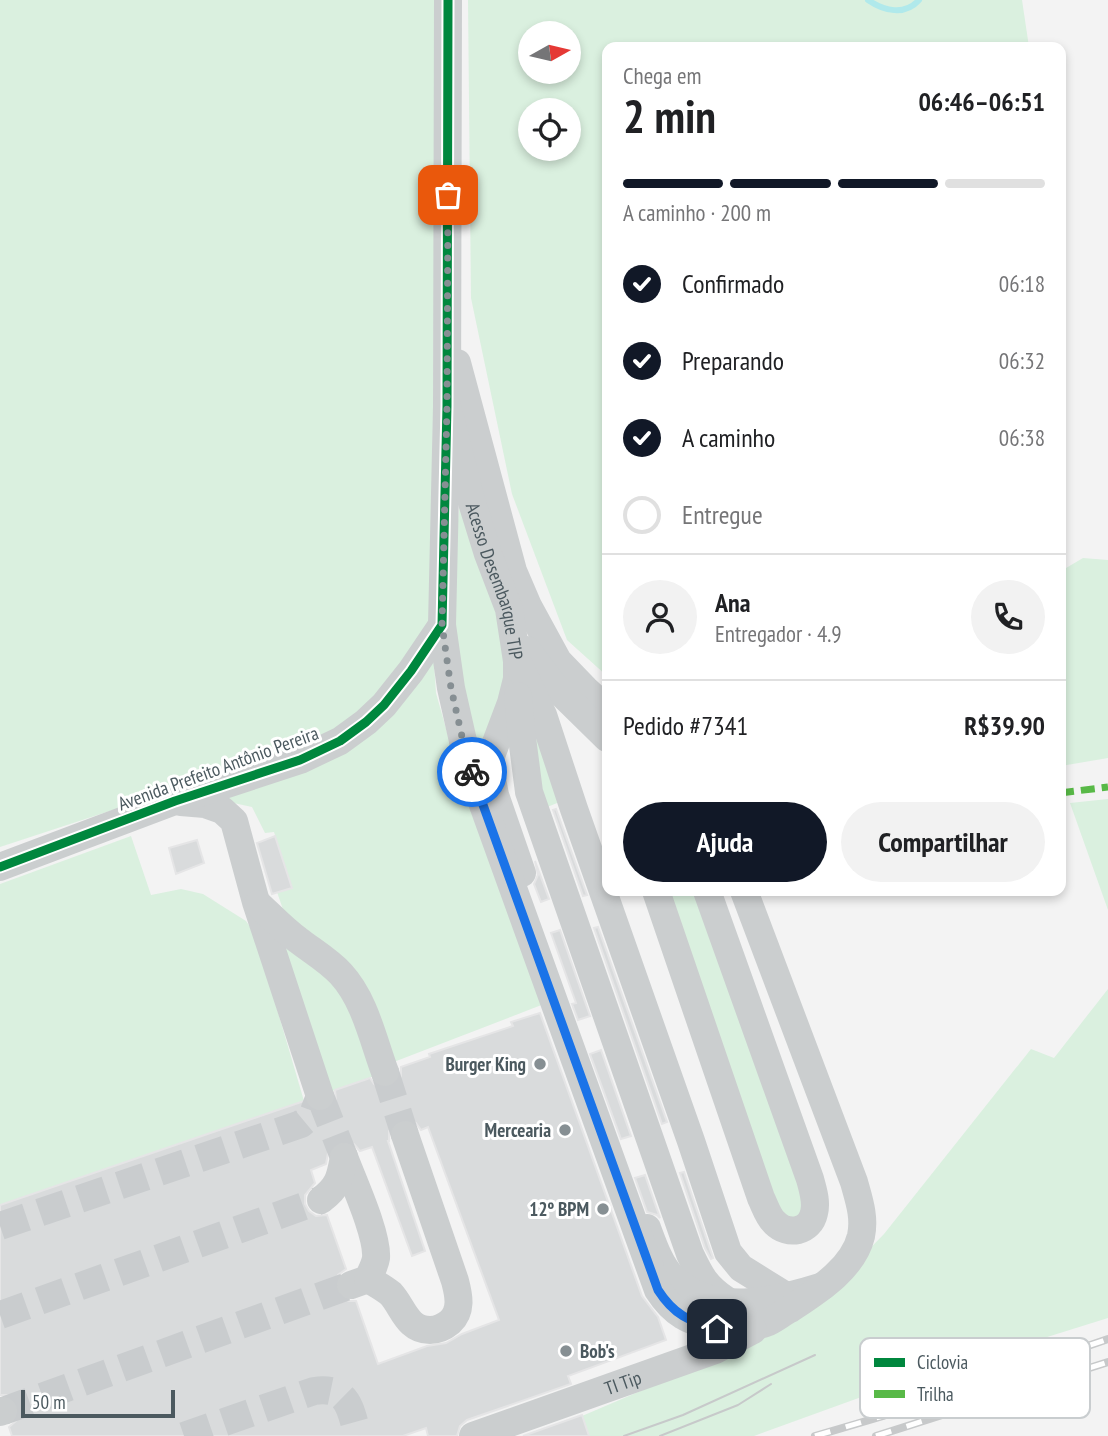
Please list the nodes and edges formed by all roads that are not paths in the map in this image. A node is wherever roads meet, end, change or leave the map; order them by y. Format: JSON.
{"nodes":[{"id":1,"x":448,"y":0,"type":"edge"},
{"id":2,"x":447,"y":327,"type":"junction"},
{"id":3,"x":447,"y":405,"type":"junction"},
{"id":4,"x":509,"y":609,"type":"junction"},
{"id":5,"x":442,"y":625,"type":"junction"},
{"id":6,"x":517,"y":670,"type":"junction"},
{"id":7,"x":602,"y":704,"type":"edge"},
{"id":8,"x":602,"y":733,"type":"edge"},
{"id":9,"x":175,"y":801,"type":"junction"},
{"id":10,"x":0,"y":867,"type":"edge"},
{"id":11,"x":602,"y":888,"type":"edge"},
{"id":12,"x":605,"y":896,"type":"edge"},
{"id":13,"x":658,"y":896,"type":"edge"},
{"id":14,"x":709,"y":896,"type":"edge"},
{"id":15,"x":746,"y":896,"type":"edge"},
{"id":16,"x":256,"y":902,"type":"junction"},
{"id":17,"x":385,"y":1072,"type":"tunnel mouth"},
{"id":18,"x":320,"y":1096,"type":"dead end"},
{"id":19,"x":405,"y":1135,"type":"tunnel mouth"},
{"id":20,"x":321,"y":1200,"type":"tunnel mouth"},
{"id":21,"x":823,"y":1286,"type":"junction"},
{"id":22,"x":786,"y":1296,"type":"junction"},
{"id":23,"x":768,"y":1322,"type":"junction"},
{"id":24,"x":473,"y":1436,"type":"edge"}],
"edges":[{"from":1,"to":2,"type":"street"},
{"from":2,"to":3,"type":"street"},
{"from":2,"to":7,"type":"street"},
{"from":3,"to":4,"type":"street","name":"Acesso Desembarque TIP"},
{"from":3,"to":5,"type":"street"},
{"from":4,"to":6,"type":"street","name":"Acesso Desembarque TIP"},
{"from":4,"to":8,"type":"street"},
{"from":5,"to":9,"type":"street","name":"Avenida Prefeito Antônio Pereira"},
{"from":5,"to":23,"type":"street","bridge":true},
{"from":6,"to":11,"type":"street"},
{"from":6,"to":22,"type":"street","name":"Acesso Desembarque TIP"},
{"from":9,"to":10,"type":"street","name":"Avenida Prefeito Antônio Pereira"},
{"from":9,"to":16,"type":"street"},
{"from":12,"to":22,"type":"street"},
{"from":13,"to":14,"type":"street"},
{"from":15,"to":21,"type":"street","name":"TI Tip"},
{"from":16,"to":17,"type":"street"},
{"from":16,"to":18,"type":"street"},
{"from":19,"to":20,"type":"street"},
{"from":21,"to":22,"type":"street","name":"Acesso Desembarque TIP"},
{"from":21,"to":23,"type":"street","name":"TI Tip"},
{"from":23,"to":24,"type":"street","name":"TI Tip"}]}
